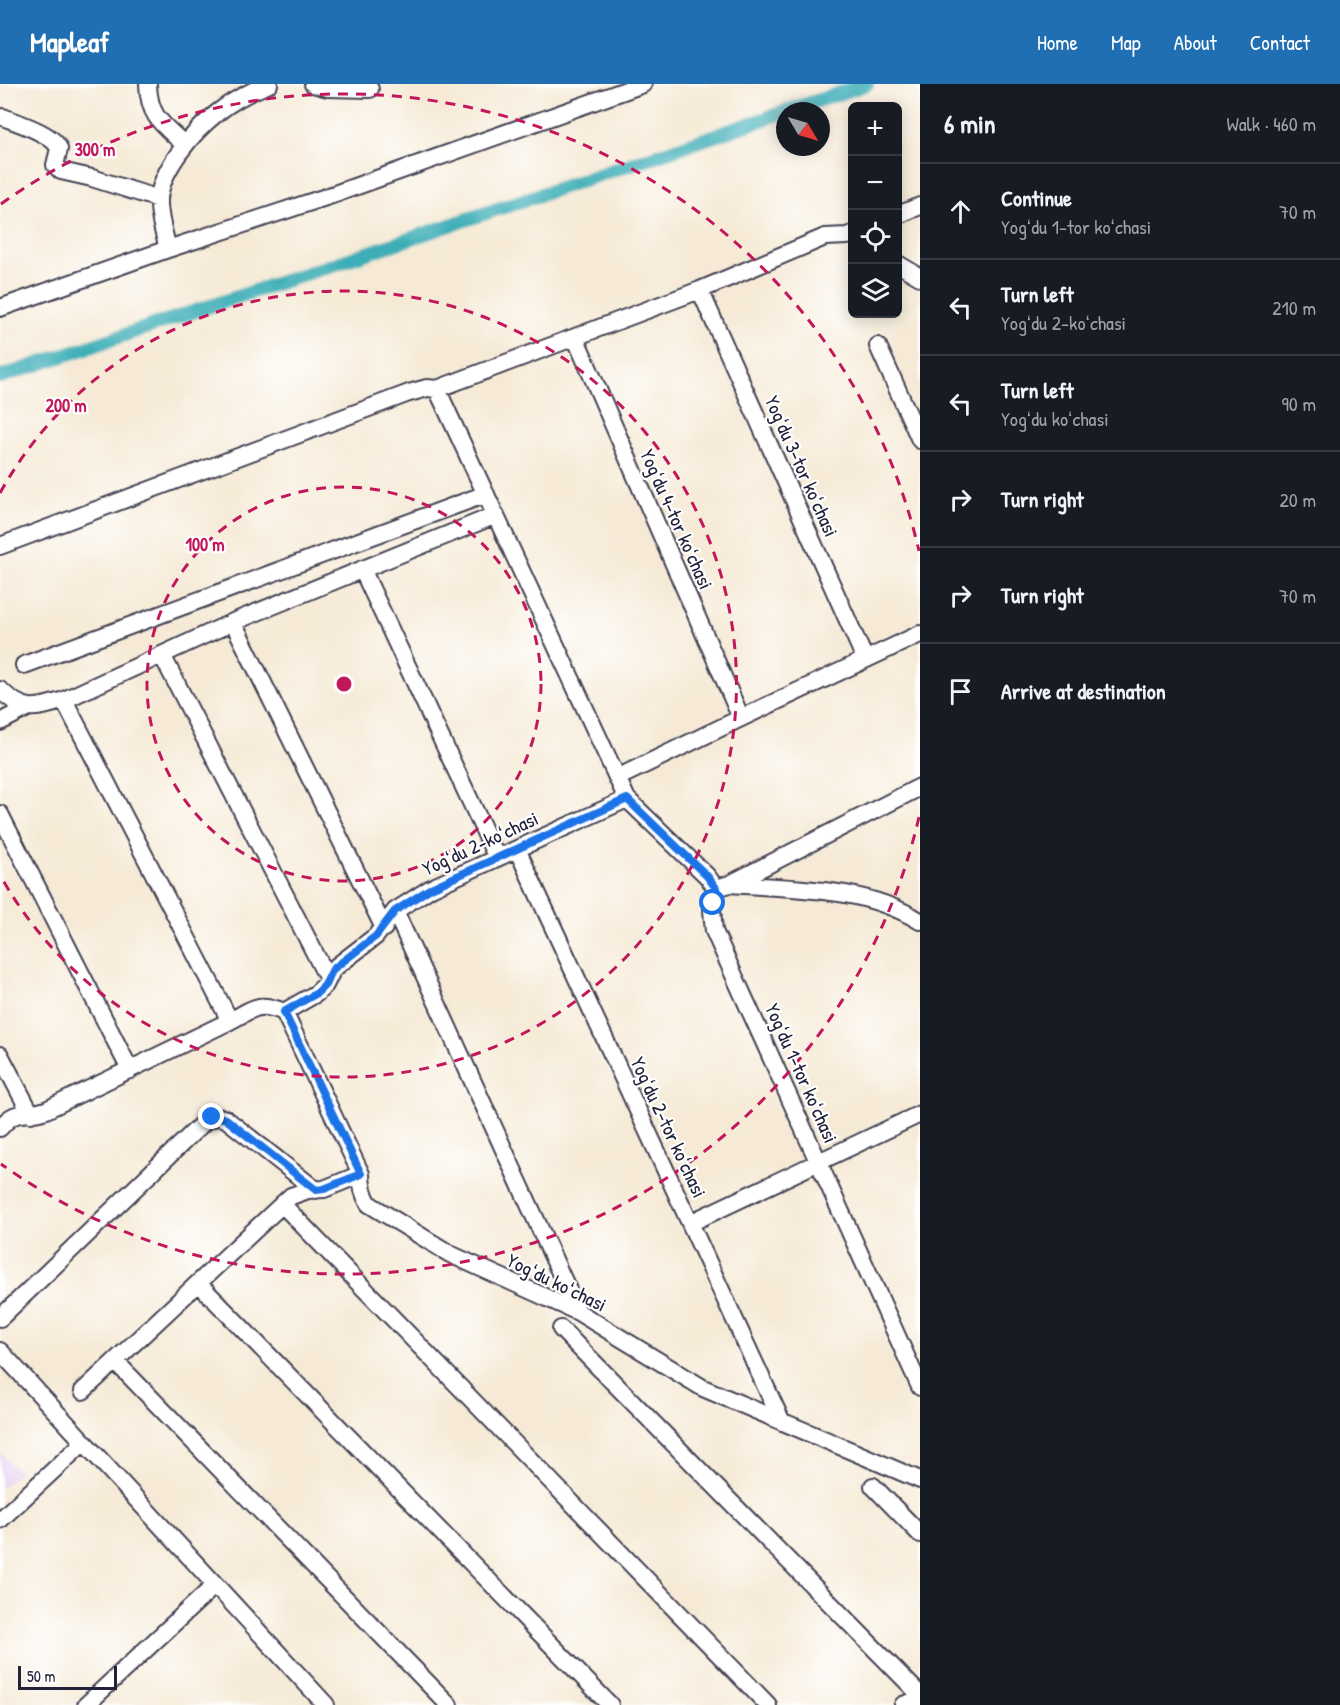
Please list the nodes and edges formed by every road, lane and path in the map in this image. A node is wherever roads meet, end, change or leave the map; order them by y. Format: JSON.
{"nodes":[{"id":1,"x":148,"y":84,"type":"edge"},
{"id":2,"x":269,"y":84,"type":"edge"},
{"id":3,"x":313,"y":84,"type":"edge"},
{"id":4,"x":643,"y":84,"type":"edge"},
{"id":5,"x":370,"y":89,"type":"dead end"},
{"id":6,"x":3,"y":117,"type":"dead end"},
{"id":7,"x":185,"y":145,"type":"junction"},
{"id":8,"x":159,"y":199,"type":"junction"},
{"id":9,"x":920,"y":206,"type":"edge"},
{"id":10,"x":902,"y":213,"type":"edge"},
{"id":11,"x":848,"y":236,"type":"edge"},
{"id":12,"x":168,"y":249,"type":"junction"},
{"id":13,"x":902,"y":267,"type":"edge"},
{"id":14,"x":920,"y":277,"type":"edge"},
{"id":15,"x":700,"y":290,"type":"junction"},
{"id":16,"x":0,"y":308,"type":"edge"},
{"id":17,"x":575,"y":337,"type":"junction"},
{"id":18,"x":878,"y":346,"type":"dead end"},
{"id":19,"x":437,"y":389,"type":"junction"},
{"id":20,"x":920,"y":440,"type":"edge"},
{"id":21,"x":486,"y":494,"type":"junction"},
{"id":22,"x":496,"y":514,"type":"junction"},
{"id":23,"x":0,"y":546,"type":"edge"},
{"id":24,"x":362,"y":569,"type":"junction"},
{"id":25,"x":233,"y":622,"type":"junction"},
{"id":26,"x":920,"y":634,"type":"edge"},
{"id":27,"x":162,"y":655,"type":"junction"},
{"id":28,"x":866,"y":659,"type":"junction"},
{"id":29,"x":24,"y":665,"type":"dead end"},
{"id":30,"x":0,"y":690,"type":"edge"},
{"id":31,"x":64,"y":700,"type":"junction"},
{"id":32,"x":29,"y":707,"type":"junction"},
{"id":33,"x":741,"y":718,"type":"junction"},
{"id":34,"x":0,"y":722,"type":"edge"},
{"id":35,"x":617,"y":778,"type":"junction"},
{"id":36,"x":920,"y":787,"type":"edge"},
{"id":37,"x":627,"y":799,"type":"junction"},
{"id":38,"x":0,"y":814,"type":"edge"},
{"id":39,"x":517,"y":849,"type":"junction"},
{"id":40,"x":497,"y":858,"type":"junction"},
{"id":41,"x":723,"y":886,"type":"junction"},
{"id":42,"x":395,"y":911,"type":"junction"},
{"id":43,"x":920,"y":921,"type":"edge"},
{"id":44,"x":384,"y":928,"type":"junction"},
{"id":45,"x":328,"y":979,"type":"junction"},
{"id":46,"x":284,"y":1012,"type":"junction"},
{"id":47,"x":230,"y":1021,"type":"junction"},
{"id":48,"x":0,"y":1055,"type":"edge"},
{"id":49,"x":130,"y":1070,"type":"junction"},
{"id":50,"x":31,"y":1114,"type":"junction"},
{"id":51,"x":920,"y":1114,"type":"edge"},
{"id":52,"x":0,"y":1128,"type":"edge"},
{"id":53,"x":819,"y":1162,"type":"junction"},
{"id":54,"x":361,"y":1174,"type":"junction"},
{"id":55,"x":316,"y":1190,"type":"junction"},
{"id":56,"x":282,"y":1204,"type":"junction"},
{"id":57,"x":690,"y":1222,"type":"junction"},
{"id":58,"x":198,"y":1283,"type":"junction"},
{"id":59,"x":578,"y":1312,"type":"junction"},
{"id":60,"x":0,"y":1318,"type":"edge"},
{"id":61,"x":561,"y":1329,"type":"dead end"},
{"id":62,"x":0,"y":1351,"type":"edge"},
{"id":63,"x":115,"y":1361,"type":"junction"},
{"id":64,"x":920,"y":1387,"type":"edge"},
{"id":65,"x":83,"y":1391,"type":"dead end"},
{"id":66,"x":782,"y":1422,"type":"junction"},
{"id":67,"x":84,"y":1442,"type":"junction"},
{"id":68,"x":920,"y":1480,"type":"edge"},
{"id":69,"x":873,"y":1486,"type":"dead end"},
{"id":70,"x":0,"y":1520,"type":"edge"},
{"id":71,"x":920,"y":1534,"type":"edge"},
{"id":72,"x":215,"y":1585,"type":"junction"},
{"id":73,"x":920,"y":1697,"type":"edge"},
{"id":74,"x":86,"y":1705,"type":"edge"},
{"id":75,"x":326,"y":1705,"type":"edge"},
{"id":76,"x":449,"y":1705,"type":"edge"},
{"id":77,"x":610,"y":1705,"type":"edge"},
{"id":78,"x":768,"y":1705,"type":"edge"},
{"id":79,"x":903,"y":1705,"type":"edge"}],
"edges":[{"from":1,"to":7,"type":"street"},
{"from":2,"to":7,"type":"street"},
{"from":3,"to":5,"type":"street"},
{"from":4,"to":12,"type":"street"},
{"from":6,"to":8,"type":"street"},
{"from":7,"to":8,"type":"street"},
{"from":8,"to":12,"type":"street"},
{"from":9,"to":10,"type":"street"},
{"from":11,"to":15,"type":"street"},
{"from":12,"to":16,"type":"street"},
{"from":13,"to":14,"type":"street"},
{"from":15,"to":17,"type":"street"},
{"from":15,"to":28,"type":"street","name":"Yogʻdu 3-tor koʻchasi"},
{"from":17,"to":19,"type":"street"},
{"from":17,"to":33,"type":"street","name":"Yogʻdu 4-tor koʻchasi"},
{"from":18,"to":20,"type":"street"},
{"from":19,"to":21,"type":"street"},
{"from":19,"to":23,"type":"street"},
{"from":21,"to":22,"type":"street"},
{"from":21,"to":29,"type":"street"},
{"from":22,"to":24,"type":"street"},
{"from":22,"to":35,"type":"street"},
{"from":24,"to":25,"type":"street"},
{"from":24,"to":40,"type":"street"},
{"from":25,"to":27,"type":"street"},
{"from":25,"to":44,"type":"street"},
{"from":26,"to":28,"type":"street"},
{"from":27,"to":31,"type":"street"},
{"from":27,"to":45,"type":"street"},
{"from":28,"to":33,"type":"street"},
{"from":30,"to":32,"type":"street"},
{"from":31,"to":32,"type":"street"},
{"from":31,"to":47,"type":"street"},
{"from":32,"to":34,"type":"street"},
{"from":33,"to":35,"type":"street"},
{"from":35,"to":37,"type":"street"},
{"from":36,"to":41,"type":"street"},
{"from":37,"to":39,"type":"street","name":"Yogʻdu 2-koʻchasi"},
{"from":37,"to":41,"type":"street"},
{"from":38,"to":49,"type":"street"},
{"from":39,"to":40,"type":"street","name":"Yogʻdu 2-koʻchasi"},
{"from":39,"to":57,"type":"street","name":"Yogʻdu 2-tor koʻchasi"},
{"from":40,"to":42,"type":"street","name":"Yogʻdu 2-koʻchasi"},
{"from":41,"to":43,"type":"street"},
{"from":41,"to":53,"type":"street","name":"Yogʻdu 1-tor koʻchasi"},
{"from":42,"to":44,"type":"street","name":"Yogʻdu 2-koʻchasi"},
{"from":42,"to":59,"type":"street"},
{"from":44,"to":45,"type":"street","name":"Yogʻdu 2-koʻchasi"},
{"from":45,"to":46,"type":"street","name":"Yogʻdu 2-koʻchasi"},
{"from":46,"to":47,"type":"street"},
{"from":46,"to":54,"type":"street","name":"Yogʻdu koʻchasi"},
{"from":47,"to":49,"type":"street"},
{"from":48,"to":50,"type":"street"},
{"from":49,"to":50,"type":"street"},
{"from":50,"to":52,"type":"street"},
{"from":51,"to":53,"type":"street"},
{"from":53,"to":57,"type":"street"},
{"from":53,"to":64,"type":"street","name":"Yogʻdu 1-tor koʻchasi"},
{"from":54,"to":55,"type":"street"},
{"from":54,"to":59,"type":"street","name":"Yogʻdu koʻchasi"},
{"from":55,"to":56,"type":"street"},
{"from":55,"to":60,"type":"street"},
{"from":56,"to":58,"type":"street"},
{"from":56,"to":78,"type":"street"},
{"from":57,"to":66,"type":"street","name":"Yogʻdu 2-tor koʻchasi"},
{"from":58,"to":63,"type":"street"},
{"from":58,"to":77,"type":"street"},
{"from":59,"to":66,"type":"street","name":"Yogʻdu koʻchasi"},
{"from":61,"to":73,"type":"street"},
{"from":62,"to":67,"type":"street"},
{"from":63,"to":65,"type":"street"},
{"from":63,"to":76,"type":"street"},
{"from":66,"to":68,"type":"street","name":"Yogʻdu koʻchasi"},
{"from":67,"to":70,"type":"street"},
{"from":67,"to":72,"type":"street"},
{"from":69,"to":71,"type":"street"},
{"from":72,"to":74,"type":"street"},
{"from":72,"to":75,"type":"street"},
{"from":73,"to":79,"type":"street"}]}
